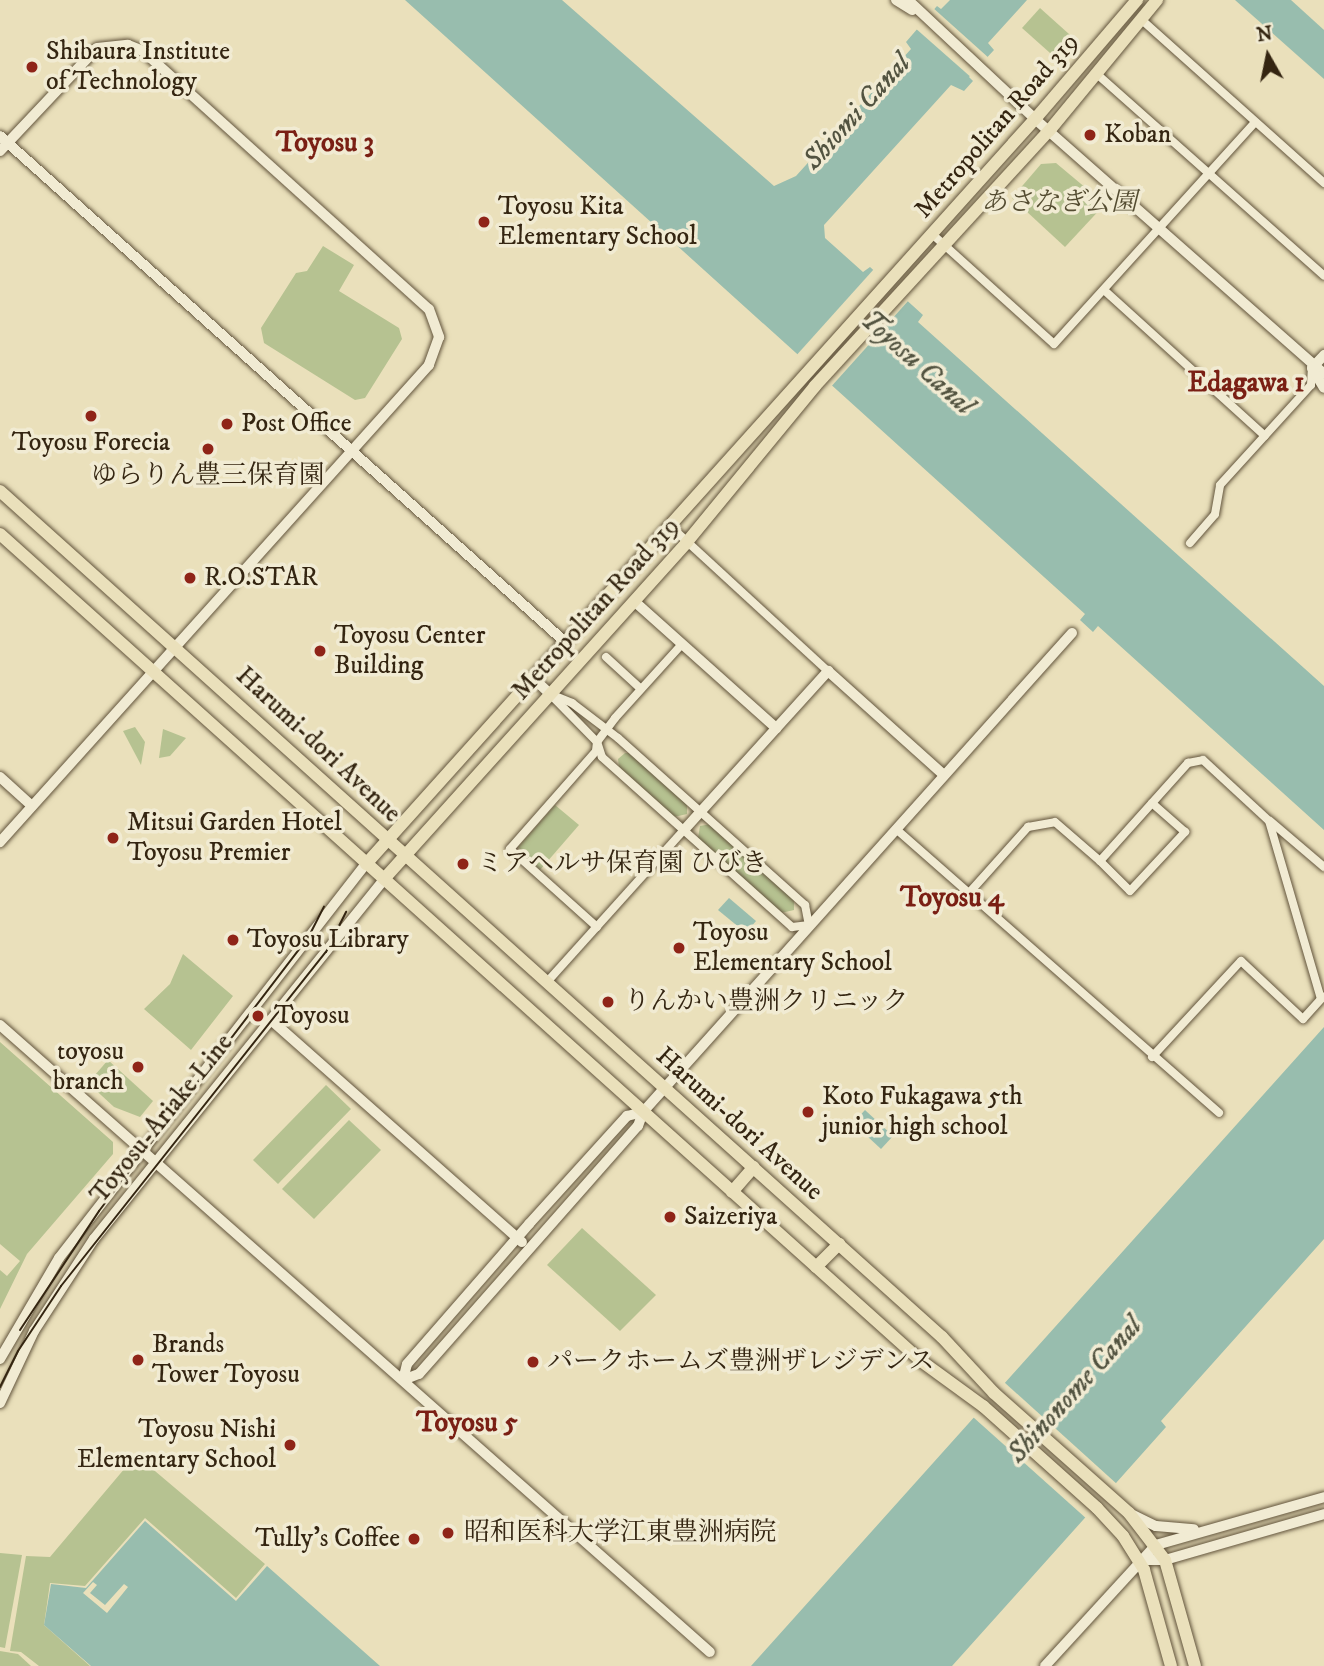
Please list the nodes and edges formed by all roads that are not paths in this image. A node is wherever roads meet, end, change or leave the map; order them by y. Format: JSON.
{"nodes":[{"id":1,"x":896,"y":0,"type":"edge"},
{"id":2,"x":908,"y":0,"type":"edge"},
{"id":3,"x":1136,"y":0,"type":"edge"},
{"id":4,"x":1157,"y":0,"type":"edge"},
{"id":5,"x":921,"y":15,"type":"junction"},
{"id":6,"x":1143,"y":21,"type":"junction"},
{"id":7,"x":1098,"y":75,"type":"junction"},
{"id":8,"x":1035,"y":119,"type":"junction"},
{"id":9,"x":1255,"y":122,"type":"junction"},
{"id":10,"x":1049,"y":131,"type":"junction"},
{"id":11,"x":3,"y":143,"type":"edge"},
{"id":12,"x":1209,"y":173,"type":"junction"},
{"id":13,"x":1324,"y":183,"type":"edge"},
{"id":14,"x":1159,"y":229,"type":"junction"},
{"id":15,"x":932,"y":234,"type":"junction"},
{"id":16,"x":946,"y":247,"type":"junction"},
{"id":17,"x":1324,"y":276,"type":"edge"},
{"id":18,"x":1104,"y":290,"type":"junction"},
{"id":19,"x":1324,"y":355,"type":"edge"},
{"id":20,"x":1312,"y":368,"type":"junction"},
{"id":21,"x":1324,"y":374,"type":"edge"},
{"id":22,"x":1324,"y":388,"type":"edge"},
{"id":23,"x":1265,"y":436,"type":"junction"},
{"id":24,"x":352,"y":450,"type":"junction"},
{"id":25,"x":0,"y":491,"type":"edge"},
{"id":26,"x":0,"y":505,"type":"edge"},
{"id":27,"x":21,"y":510,"type":"junction"},
{"id":28,"x":669,"y":525,"type":"junction"},
{"id":29,"x":0,"y":534,"type":"edge"},
{"id":30,"x":687,"y":542,"type":"junction"},
{"id":31,"x":1190,"y":542,"type":"dead end"},
{"id":32,"x":634,"y":601,"type":"junction"},
{"id":33,"x":1072,"y":633,"type":"dead end"},
{"id":34,"x":564,"y":641,"type":"junction"},
{"id":35,"x":682,"y":644,"type":"junction"},
{"id":36,"x":177,"y":646,"type":"junction"},
{"id":37,"x":606,"y":657,"type":"dead end"},
{"id":38,"x":828,"y":671,"type":"junction"},
{"id":39,"x":154,"y":672,"type":"junction"},
{"id":40,"x":532,"y":677,"type":"junction"},
{"id":41,"x":642,"y":689,"type":"junction"},
{"id":42,"x":550,"y":694,"type":"junction"},
{"id":43,"x":776,"y":728,"type":"junction"},
{"id":44,"x":606,"y":732,"type":"junction"},
{"id":45,"x":597,"y":742,"type":"junction"},
{"id":46,"x":944,"y":775,"type":"junction"},
{"id":47,"x":0,"y":777,"type":"edge"},
{"id":48,"x":1152,"y":803,"type":"junction"},
{"id":49,"x":32,"y":806,"type":"junction"},
{"id":50,"x":701,"y":812,"type":"junction"},
{"id":51,"x":1269,"y":821,"type":"junction"},
{"id":52,"x":896,"y":829,"type":"junction"},
{"id":53,"x":684,"y":830,"type":"junction"},
{"id":54,"x":387,"y":839,"type":"junction"},
{"id":55,"x":0,"y":842,"type":"edge"},
{"id":56,"x":404,"y":855,"type":"junction"},
{"id":57,"x":1100,"y":861,"type":"junction"},
{"id":58,"x":366,"y":864,"type":"junction"},
{"id":59,"x":1324,"y":867,"type":"edge"},
{"id":60,"x":384,"y":879,"type":"junction"},
{"id":61,"x":969,"y":893,"type":"junction"},
{"id":62,"x":809,"y":925,"type":"junction"},
{"id":63,"x":597,"y":927,"type":"junction"},
{"id":64,"x":547,"y":982,"type":"junction"},
{"id":65,"x":1323,"y":998,"type":"edge"},
{"id":66,"x":271,"y":1020,"type":"junction"},
{"id":67,"x":0,"y":1025,"type":"edge"},
{"id":68,"x":1152,"y":1057,"type":"junction"},
{"id":69,"x":665,"y":1087,"type":"junction"},
{"id":70,"x":643,"y":1112,"type":"junction"},
{"id":71,"x":1219,"y":1113,"type":"dead end"},
{"id":72,"x":142,"y":1151,"type":"junction"},
{"id":73,"x":156,"y":1163,"type":"junction"},
{"id":74,"x":754,"y":1167,"type":"junction"},
{"id":75,"x":732,"y":1192,"type":"junction"},
{"id":76,"x":517,"y":1238,"type":"junction"},
{"id":77,"x":839,"y":1244,"type":"junction"},
{"id":78,"x":529,"y":1249,"type":"junction"},
{"id":79,"x":816,"y":1267,"type":"junction"},
{"id":80,"x":0,"y":1359,"type":"edge"},
{"id":81,"x":402,"y":1380,"type":"junction"},
{"id":82,"x":0,"y":1403,"type":"edge"},
{"id":83,"x":1324,"y":1497,"type":"edge"},
{"id":84,"x":1129,"y":1513,"type":"junction"},
{"id":85,"x":1324,"y":1514,"type":"edge"},
{"id":86,"x":1218,"y":1527,"type":"junction"},
{"id":87,"x":1156,"y":1545,"type":"junction"},
{"id":88,"x":1139,"y":1560,"type":"junction"},
{"id":89,"x":1165,"y":1560,"type":"junction"},
{"id":90,"x":710,"y":1652,"type":"dead end"},
{"id":91,"x":1045,"y":1666,"type":"edge"},
{"id":92,"x":1171,"y":1666,"type":"edge"},
{"id":93,"x":1195,"y":1666,"type":"edge"}],
"edges":[{"from":1,"to":5,"type":"street"},
{"from":2,"to":5,"type":"street"},
{"from":3,"to":8,"type":"main road","name":"Metropolitan Road 319"},
{"from":4,"to":6,"type":"main road","name":"Metropolitan Road 319"},
{"from":5,"to":8,"type":"street"},
{"from":6,"to":7,"type":"main road","name":"Metropolitan Road 319"},
{"from":6,"to":9,"type":"street"},
{"from":7,"to":10,"type":"main road","name":"Metropolitan Road 319"},
{"from":7,"to":12,"type":"street"},
{"from":8,"to":10,"type":"street"},
{"from":8,"to":15,"type":"main road","name":"Metropolitan Road 319"},
{"from":9,"to":12,"type":"street"},
{"from":9,"to":13,"type":"street"},
{"from":10,"to":14,"type":"street"},
{"from":10,"to":16,"type":"main road","name":"Metropolitan Road 319"},
{"from":11,"to":24,"type":"street"},
{"from":11,"to":24,"type":"street"},
{"from":12,"to":14,"type":"street"},
{"from":12,"to":17,"type":"street"},
{"from":14,"to":18,"type":"street"},
{"from":14,"to":20,"type":"street"},
{"from":15,"to":16,"type":"street"},
{"from":15,"to":28,"type":"main road","name":"Metropolitan Road 319"},
{"from":16,"to":18,"type":"street"},
{"from":16,"to":30,"type":"main road","name":"Metropolitan Road 319"},
{"from":18,"to":23,"type":"street"},
{"from":19,"to":20,"type":"street"},
{"from":20,"to":21,"type":"street"},
{"from":20,"to":22,"type":"street"},
{"from":20,"to":23,"type":"street"},
{"from":23,"to":31,"type":"street"},
{"from":24,"to":34,"type":"street"},
{"from":24,"to":36,"type":"street"},
{"from":25,"to":27,"type":"main road","name":"Harumi-dori Avenue"},
{"from":26,"to":27,"type":"main road"},
{"from":27,"to":36,"type":"main road","name":"Harumi-dori Avenue"},
{"from":28,"to":30,"type":"street"},
{"from":28,"to":34,"type":"main road","name":"Metropolitan Road 319"},
{"from":29,"to":39,"type":"main road","name":"Harumi-dori Avenue"},
{"from":30,"to":32,"type":"main road","name":"Metropolitan Road 319"},
{"from":30,"to":38,"type":"street"},
{"from":32,"to":35,"type":"street"},
{"from":32,"to":42,"type":"main road","name":"Metropolitan Road 319"},
{"from":33,"to":46,"type":"street"},
{"from":34,"to":40,"type":"main road","name":"Metropolitan Road 319"},
{"from":35,"to":41,"type":"street"},
{"from":35,"to":43,"type":"street"},
{"from":36,"to":39,"type":"street"},
{"from":36,"to":54,"type":"main road","name":"Harumi-dori Avenue"},
{"from":37,"to":41,"type":"street"},
{"from":38,"to":43,"type":"street"},
{"from":38,"to":46,"type":"street"},
{"from":39,"to":49,"type":"street"},
{"from":39,"to":58,"type":"main road","name":"Harumi-dori Avenue"},
{"from":40,"to":42,"type":"street"},
{"from":40,"to":54,"type":"main road","name":"Metropolitan Road 319"},
{"from":41,"to":44,"type":"street"},
{"from":42,"to":44,"type":"street"},
{"from":42,"to":45,"type":"street"},
{"from":42,"to":56,"type":"main road","name":"Metropolitan Road 319"},
{"from":43,"to":50,"type":"street"},
{"from":44,"to":45,"type":"street"},
{"from":44,"to":50,"type":"street"},
{"from":45,"to":53,"type":"street"},
{"from":45,"to":63,"type":"street"},
{"from":46,"to":52,"type":"street"},
{"from":47,"to":49,"type":"street"},
{"from":48,"to":51,"type":"street"},
{"from":48,"to":57,"type":"street"},
{"from":48,"to":57,"type":"street"},
{"from":49,"to":55,"type":"street"},
{"from":50,"to":53,"type":"street"},
{"from":50,"to":62,"type":"street"},
{"from":51,"to":59,"type":"street"},
{"from":51,"to":65,"type":"street"},
{"from":52,"to":61,"type":"street"},
{"from":52,"to":62,"type":"street"},
{"from":53,"to":62,"type":"street"},
{"from":53,"to":63,"type":"street"},
{"from":54,"to":56,"type":"main road","name":"Harumi-dori Avenue"},
{"from":54,"to":58,"type":"main road","name":"Metropolitan Road 319"},
{"from":56,"to":60,"type":"main road","name":"Metropolitan Road 319"},
{"from":56,"to":64,"type":"main road","name":"Harumi-dori Avenue"},
{"from":57,"to":61,"type":"street"},
{"from":58,"to":60,"type":"main road","name":"Harumi-dori Avenue"},
{"from":58,"to":72,"type":"street","name":"Toyosu-Ariake Line"},
{"from":60,"to":66,"type":"street","name":"Toyosu-Ariake Line"},
{"from":60,"to":70,"type":"main road","name":"Harumi-dori Avenue"},
{"from":61,"to":68,"type":"street"},
{"from":62,"to":69,"type":"street"},
{"from":63,"to":64,"type":"street"},
{"from":64,"to":69,"type":"main road","name":"Harumi-dori Avenue"},
{"from":65,"to":68,"type":"street"},
{"from":66,"to":73,"type":"street","name":"Toyosu-Ariake Line"},
{"from":66,"to":76,"type":"street"},
{"from":67,"to":72,"type":"street"},
{"from":68,"to":71,"type":"street"},
{"from":69,"to":70,"type":"street"},
{"from":69,"to":74,"type":"main road","name":"Harumi-dori Avenue"},
{"from":70,"to":75,"type":"main road","name":"Harumi-dori Avenue"},
{"from":70,"to":76,"type":"street"},
{"from":70,"to":78,"type":"street"},
{"from":72,"to":73,"type":"street"},
{"from":72,"to":80,"type":"street","name":"Toyosu-Ariake Line"},
{"from":73,"to":81,"type":"street"},
{"from":73,"to":82,"type":"street","name":"Toyosu-Ariake Line"},
{"from":74,"to":75,"type":"main road"},
{"from":74,"to":77,"type":"main road","name":"Harumi-dori Avenue"},
{"from":75,"to":79,"type":"main road","name":"Harumi-dori Avenue"},
{"from":76,"to":78,"type":"street"},
{"from":76,"to":81,"type":"street"},
{"from":77,"to":79,"type":"main road"},
{"from":77,"to":84,"type":"main road","name":"Harumi-dori Avenue"},
{"from":78,"to":81,"type":"street"},
{"from":79,"to":88,"type":"main road","name":"Harumi-dori Avenue"},
{"from":81,"to":90,"type":"street"},
{"from":83,"to":86,"type":"street"},
{"from":84,"to":86,"type":"street"},
{"from":84,"to":87,"type":"main road","name":"Harumi-dori Avenue"},
{"from":85,"to":89,"type":"street"},
{"from":86,"to":87,"type":"street"},
{"from":87,"to":88,"type":"street"},
{"from":87,"to":89,"type":"main road","name":"Harumi-dori Avenue"},
{"from":88,"to":89,"type":"street"},
{"from":88,"to":91,"type":"street"},
{"from":88,"to":92,"type":"main road","name":"Harumi-dori Avenue"},
{"from":89,"to":93,"type":"main road","name":"Harumi-dori Avenue"}]}
